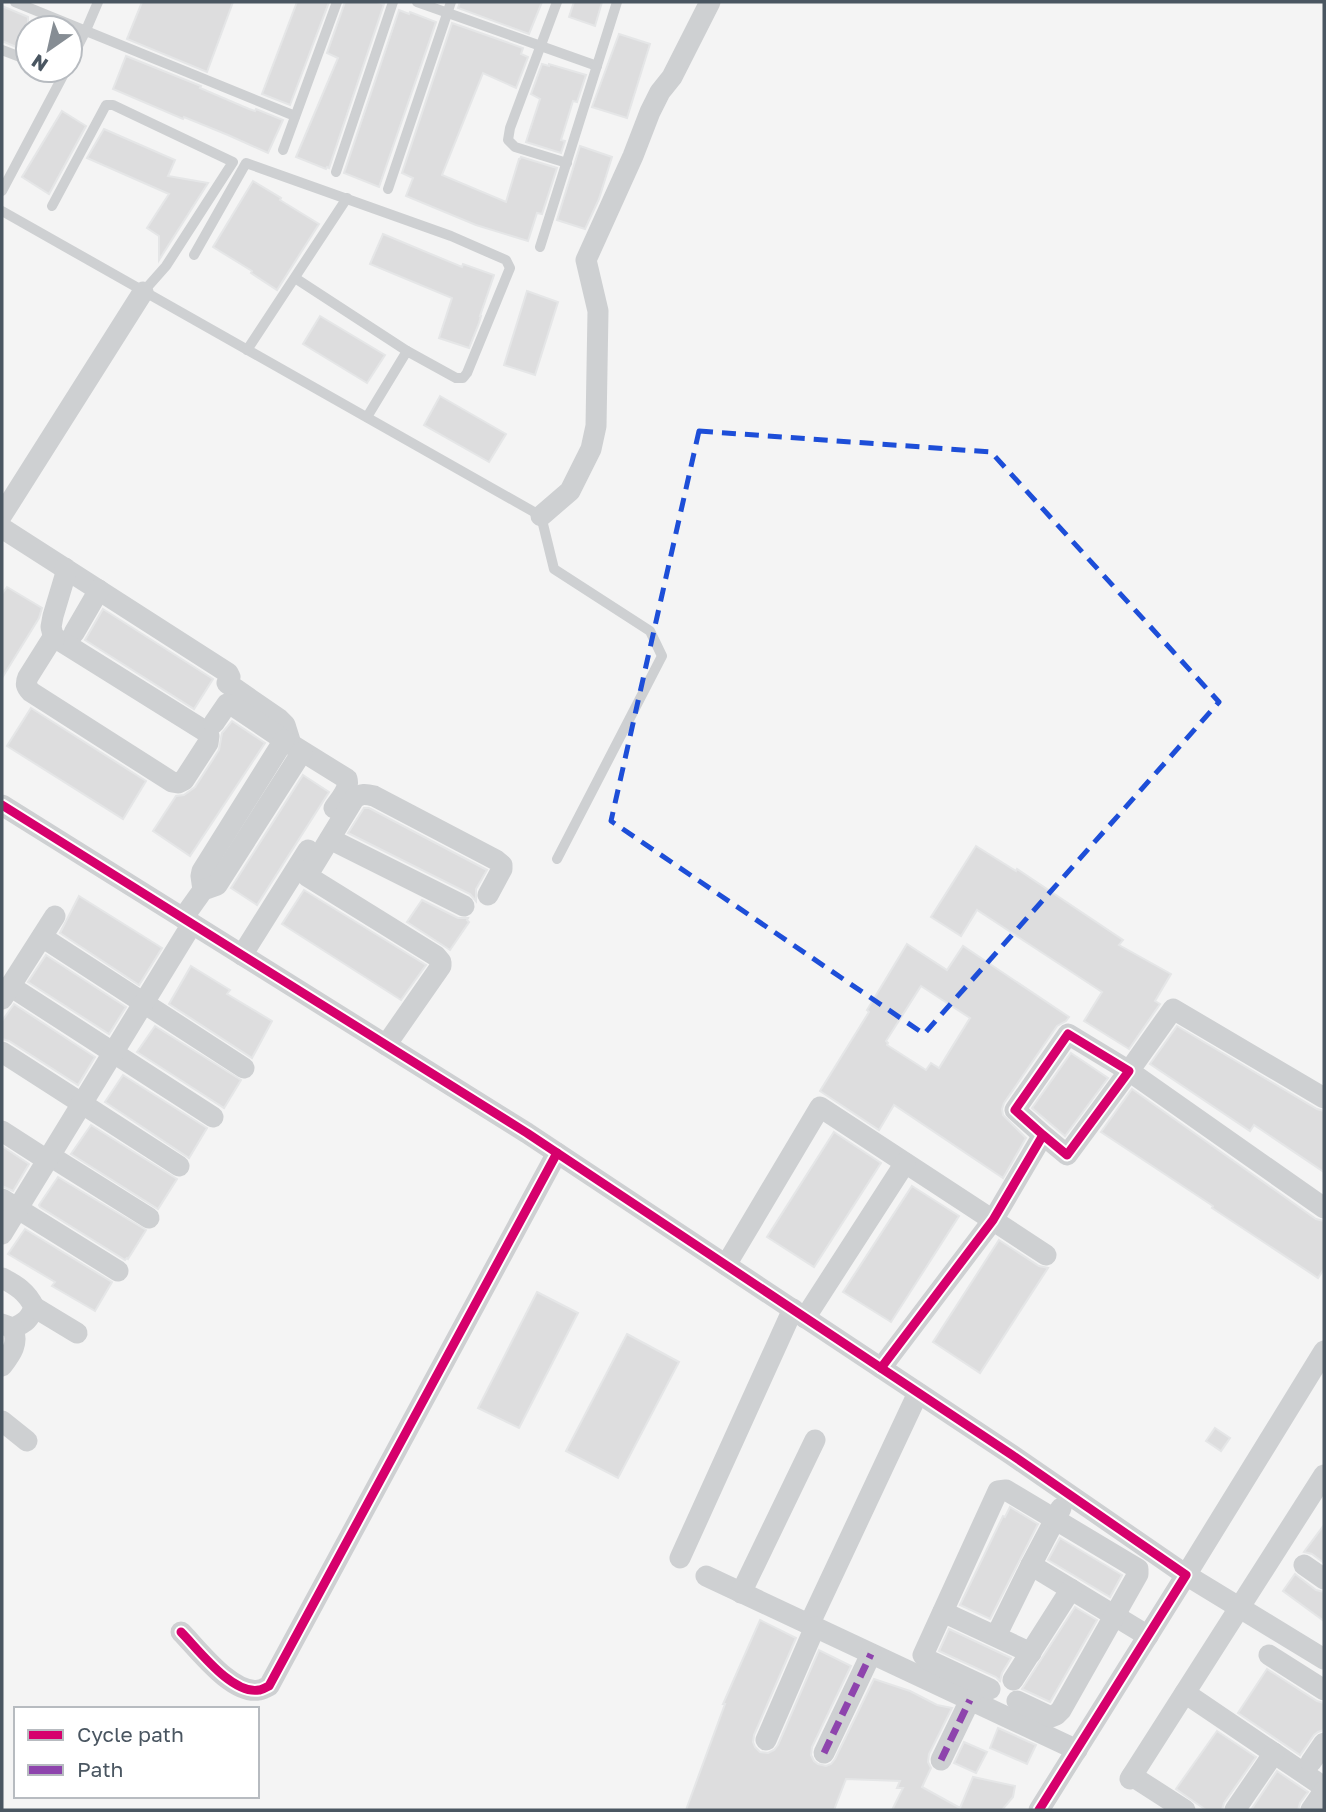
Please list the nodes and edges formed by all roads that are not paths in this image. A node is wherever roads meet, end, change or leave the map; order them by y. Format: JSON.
{"nodes":[{"id":1,"x":15,"y":2,"type":"edge"},
{"id":2,"x":98,"y":2,"type":"edge"},
{"id":3,"x":337,"y":2,"type":"edge"},
{"id":4,"x":394,"y":2,"type":"edge"},
{"id":5,"x":417,"y":2,"type":"edge"},
{"id":6,"x":557,"y":2,"type":"edge"},
{"id":7,"x":617,"y":2,"type":"edge"},
{"id":8,"x":710,"y":2,"type":"edge"},
{"id":9,"x":450,"y":7,"type":"edge"},
{"id":10,"x":86,"y":30,"type":"junction"},
{"id":11,"x":84,"y":34,"type":"edge"},
{"id":12,"x":541,"y":46,"type":"junction"},
{"id":13,"x":597,"y":66,"type":"junction"},
{"id":14,"x":55,"y":84,"type":"edge"},
{"id":15,"x":295,"y":116,"type":"junction"},
{"id":16,"x":283,"y":150,"type":"dead end"},
{"id":17,"x":567,"y":163,"type":"junction"},
{"id":18,"x":336,"y":172,"type":"dead end"},
{"id":19,"x":388,"y":189,"type":"dead end"},
{"id":20,"x":2,"y":191,"type":"edge"},
{"id":21,"x":347,"y":198,"type":"junction"},
{"id":22,"x":52,"y":205,"type":"dead end"},
{"id":23,"x":2,"y":211,"type":"edge"},
{"id":24,"x":540,"y":247,"type":"dead end"},
{"id":25,"x":194,"y":255,"type":"dead end"},
{"id":26,"x":295,"y":278,"type":"junction"},
{"id":27,"x":143,"y":292,"type":"junction"},
{"id":28,"x":247,"y":350,"type":"junction"},
{"id":29,"x":407,"y":351,"type":"junction"},
{"id":30,"x":367,"y":417,"type":"junction"},
{"id":31,"x":2,"y":515,"type":"edge"},
{"id":32,"x":541,"y":516,"type":"junction"},
{"id":33,"x":2,"y":528,"type":"edge"},
{"id":34,"x":65,"y":568,"type":"junction"},
{"id":35,"x":99,"y":590,"type":"junction"},
{"id":36,"x":64,"y":636,"type":"junction"},
{"id":37,"x":227,"y":683,"type":"junction"},
{"id":38,"x":206,"y":724,"type":"junction"},
{"id":39,"x":292,"y":746,"type":"junction"},
{"id":40,"x":2,"y":804,"type":"edge"},
{"id":41,"x":330,"y":839,"type":"junction"},
{"id":42,"x":557,"y":859,"type":"dead end"},
{"id":43,"x":307,"y":876,"type":"junction"},
{"id":44,"x":488,"y":895,"type":"dead end"},
{"id":45,"x":464,"y":906,"type":"dead end"},
{"id":46,"x":55,"y":916,"type":"dead end"},
{"id":47,"x":188,"y":921,"type":"junction"},
{"id":48,"x":42,"y":937,"type":"junction"},
{"id":49,"x":247,"y":958,"type":"junction"},
{"id":50,"x":6,"y":992,"type":"edge"},
{"id":51,"x":144,"y":1003,"type":"junction"},
{"id":52,"x":386,"y":1045,"type":"junction"},
{"id":53,"x":2,"y":1052,"type":"edge"},
{"id":54,"x":113,"y":1053,"type":"junction"},
{"id":55,"x":244,"y":1068,"type":"dead end"},
{"id":56,"x":1129,"y":1072,"type":"junction"},
{"id":57,"x":1324,"y":1098,"type":"edge"},
{"id":58,"x":82,"y":1104,"type":"junction"},
{"id":59,"x":213,"y":1117,"type":"dead end"},
{"id":60,"x":2,"y":1130,"type":"edge"},
{"id":61,"x":1044,"y":1135,"type":"junction"},
{"id":62,"x":557,"y":1153,"type":"junction"},
{"id":63,"x":49,"y":1158,"type":"junction"},
{"id":64,"x":905,"y":1163,"type":"junction"},
{"id":65,"x":179,"y":1166,"type":"dead end"},
{"id":66,"x":10,"y":1203,"type":"edge"},
{"id":67,"x":1324,"y":1208,"type":"edge"},
{"id":68,"x":149,"y":1218,"type":"dead end"},
{"id":69,"x":993,"y":1220,"type":"junction"},
{"id":70,"x":2,"y":1234,"type":"edge"},
{"id":71,"x":1046,"y":1255,"type":"dead end"},
{"id":72,"x":726,"y":1265,"type":"junction"},
{"id":73,"x":118,"y":1271,"type":"dead end"},
{"id":74,"x":2,"y":1278,"type":"edge"},
{"id":75,"x":34,"y":1307,"type":"junction"},
{"id":76,"x":799,"y":1314,"type":"junction"},
{"id":77,"x":7,"y":1326,"type":"edge"},
{"id":78,"x":77,"y":1333,"type":"dead end"},
{"id":79,"x":1324,"y":1352,"type":"edge"},
{"id":80,"x":2,"y":1366,"type":"edge"},
{"id":81,"x":881,"y":1368,"type":"junction"},
{"id":82,"x":918,"y":1393,"type":"junction"},
{"id":83,"x":2,"y":1421,"type":"edge"},
{"id":84,"x":815,"y":1440,"type":"dead end"},
{"id":85,"x":27,"y":1441,"type":"dead end"},
{"id":86,"x":1324,"y":1475,"type":"edge"},
{"id":87,"x":1069,"y":1494,"type":"junction"},
{"id":88,"x":1055,"y":1519,"type":"junction"},
{"id":89,"x":680,"y":1558,"type":"dead end"},
{"id":90,"x":1031,"y":1565,"type":"junction"},
{"id":91,"x":1304,"y":1565,"type":"dead end"},
{"id":92,"x":1186,"y":1575,"type":"junction"},
{"id":93,"x":706,"y":1576,"type":"dead end"},
{"id":94,"x":1324,"y":1579,"type":"edge"},
{"id":95,"x":1071,"y":1589,"type":"junction"},
{"id":96,"x":741,"y":1593,"type":"junction"},
{"id":97,"x":1239,"y":1607,"type":"junction"},
{"id":98,"x":943,"y":1612,"type":"junction"},
{"id":99,"x":1114,"y":1615,"type":"junction"},
{"id":100,"x":812,"y":1626,"type":"junction"},
{"id":101,"x":181,"y":1632,"type":"dead end"},
{"id":102,"x":996,"y":1636,"type":"junction"},
{"id":103,"x":1148,"y":1636,"type":"junction"},
{"id":104,"x":1031,"y":1653,"type":"junction"},
{"id":105,"x":871,"y":1654,"type":"junction"},
{"id":106,"x":1269,"y":1655,"type":"dead end"},
{"id":107,"x":1324,"y":1658,"type":"edge"},
{"id":108,"x":1187,"y":1688,"type":"junction"},
{"id":109,"x":990,"y":1689,"type":"dead end"},
{"id":110,"x":1324,"y":1690,"type":"edge"},
{"id":111,"x":970,"y":1700,"type":"junction"},
{"id":112,"x":766,"y":1740,"type":"dead end"},
{"id":113,"x":1324,"y":1743,"type":"edge"},
{"id":114,"x":1077,"y":1750,"type":"junction"},
{"id":115,"x":824,"y":1752,"type":"dead end"},
{"id":116,"x":1274,"y":1752,"type":"junction"},
{"id":117,"x":942,"y":1760,"type":"dead end"},
{"id":118,"x":1318,"y":1767,"type":"edge"},
{"id":119,"x":1324,"y":1789,"type":"edge"},
{"id":120,"x":1039,"y":1810,"type":"edge"},
{"id":121,"x":1185,"y":1810,"type":"edge"},
{"id":122,"x":1236,"y":1810,"type":"edge"},
{"id":123,"x":1311,"y":1810,"type":"edge"}],
"edges":[{"from":1,"to":10,"type":"lane"},
{"from":2,"to":10,"type":"lane"},
{"from":3,"to":15,"type":"lane"},
{"from":4,"to":18,"type":"lane"},
{"from":5,"to":9,"type":"lane"},
{"from":6,"to":12,"type":"lane"},
{"from":7,"to":13,"type":"lane"},
{"from":8,"to":32,"type":"street"},
{"from":9,"to":12,"type":"lane"},
{"from":9,"to":19,"type":"lane"},
{"from":10,"to":11,"type":"lane"},
{"from":10,"to":15,"type":"lane"},
{"from":12,"to":13,"type":"lane"},
{"from":12,"to":17,"type":"lane"},
{"from":13,"to":17,"type":"lane"},
{"from":14,"to":20,"type":"lane"},
{"from":15,"to":16,"type":"lane"},
{"from":17,"to":24,"type":"lane"},
{"from":21,"to":25,"type":"lane"},
{"from":21,"to":26,"type":"lane"},
{"from":21,"to":29,"type":"lane"},
{"from":22,"to":27,"type":"lane"},
{"from":23,"to":27,"type":"lane"},
{"from":26,"to":28,"type":"lane"},
{"from":26,"to":29,"type":"lane"},
{"from":27,"to":28,"type":"lane"},
{"from":27,"to":31,"type":"street"},
{"from":28,"to":30,"type":"lane"},
{"from":29,"to":30,"type":"lane"},
{"from":30,"to":32,"type":"lane"},
{"from":32,"to":42,"type":"lane"},
{"from":33,"to":34,"type":"street"},
{"from":34,"to":35,"type":"street"},
{"from":34,"to":36,"type":"street"},
{"from":35,"to":36,"type":"street"},
{"from":35,"to":37,"type":"street"},
{"from":36,"to":38,"type":"street"},
{"from":36,"to":38,"type":"street"},
{"from":37,"to":38,"type":"street"},
{"from":37,"to":39,"type":"street"},
{"from":38,"to":39,"type":"street"},
{"from":39,"to":47,"type":"street"},
{"from":39,"to":49,"type":"street"},
{"from":40,"to":47,"type":"street"},
{"from":41,"to":43,"type":"street"},
{"from":41,"to":44,"type":"street"},
{"from":41,"to":45,"type":"street"},
{"from":43,"to":49,"type":"street"},
{"from":43,"to":52,"type":"street"},
{"from":46,"to":48,"type":"street"},
{"from":47,"to":49,"type":"street"},
{"from":47,"to":51,"type":"street"},
{"from":48,"to":50,"type":"street"},
{"from":48,"to":51,"type":"street"},
{"from":49,"to":52,"type":"street"},
{"from":50,"to":54,"type":"street"},
{"from":51,"to":54,"type":"street"},
{"from":51,"to":55,"type":"street"},
{"from":52,"to":62,"type":"street"},
{"from":53,"to":58,"type":"street"},
{"from":54,"to":58,"type":"street"},
{"from":54,"to":59,"type":"street"},
{"from":56,"to":57,"type":"street"},
{"from":56,"to":61,"type":"street"},
{"from":56,"to":61,"type":"street"},
{"from":56,"to":67,"type":"street"},
{"from":58,"to":63,"type":"street"},
{"from":58,"to":65,"type":"street"},
{"from":60,"to":63,"type":"street"},
{"from":61,"to":69,"type":"street"},
{"from":62,"to":72,"type":"street"},
{"from":62,"to":101,"type":"street"},
{"from":63,"to":66,"type":"street"},
{"from":63,"to":68,"type":"street"},
{"from":64,"to":69,"type":"street"},
{"from":64,"to":72,"type":"street"},
{"from":64,"to":76,"type":"street"},
{"from":66,"to":70,"type":"street"},
{"from":66,"to":73,"type":"street"},
{"from":69,"to":71,"type":"street"},
{"from":69,"to":81,"type":"street"},
{"from":72,"to":76,"type":"street"},
{"from":74,"to":75,"type":"street"},
{"from":75,"to":77,"type":"street"},
{"from":75,"to":78,"type":"street"},
{"from":76,"to":81,"type":"street"},
{"from":76,"to":89,"type":"street"},
{"from":77,"to":80,"type":"street"},
{"from":79,"to":92,"type":"street"},
{"from":81,"to":82,"type":"street"},
{"from":82,"to":87,"type":"street"},
{"from":82,"to":100,"type":"street"},
{"from":83,"to":85,"type":"street"},
{"from":84,"to":96,"type":"street"},
{"from":86,"to":97,"type":"street"},
{"from":87,"to":88,"type":"street"},
{"from":87,"to":92,"type":"street"},
{"from":88,"to":90,"type":"street"},
{"from":88,"to":98,"type":"street"},
{"from":88,"to":99,"type":"street"},
{"from":90,"to":95,"type":"street"},
{"from":90,"to":102,"type":"street"},
{"from":91,"to":94,"type":"street"},
{"from":92,"to":97,"type":"street"},
{"from":92,"to":103,"type":"street"},
{"from":93,"to":96,"type":"street"},
{"from":95,"to":99,"type":"street"},
{"from":95,"to":104,"type":"street"},
{"from":96,"to":100,"type":"street"},
{"from":97,"to":107,"type":"street"},
{"from":97,"to":108,"type":"street"},
{"from":98,"to":102,"type":"street"},
{"from":98,"to":109,"type":"street"},
{"from":99,"to":103,"type":"street"},
{"from":99,"to":104,"type":"street"},
{"from":100,"to":105,"type":"street"},
{"from":100,"to":112,"type":"street"},
{"from":102,"to":104,"type":"street"},
{"from":103,"to":114,"type":"street"},
{"from":105,"to":111,"type":"street"},
{"from":105,"to":115,"type":"street"},
{"from":106,"to":110,"type":"street"},
{"from":108,"to":116,"type":"street"},
{"from":108,"to":118,"type":"street"},
{"from":108,"to":121,"type":"street"},
{"from":111,"to":114,"type":"street"},
{"from":111,"to":117,"type":"street"},
{"from":113,"to":118,"type":"street"},
{"from":114,"to":120,"type":"street"},
{"from":116,"to":119,"type":"street"},
{"from":116,"to":122,"type":"street"},
{"from":119,"to":123,"type":"street"}]}
